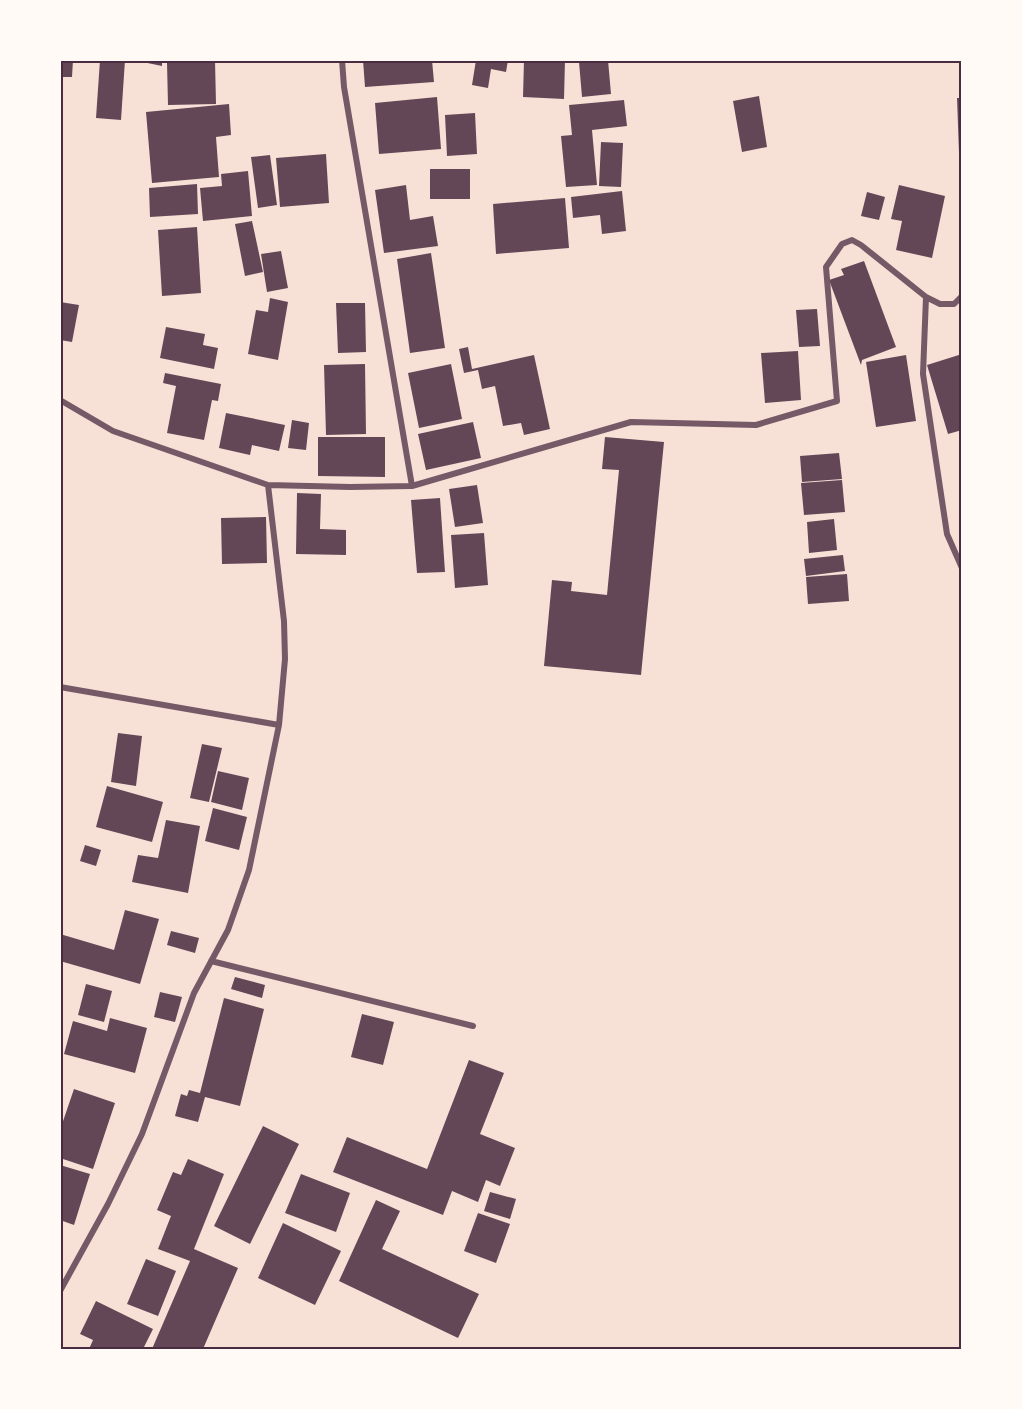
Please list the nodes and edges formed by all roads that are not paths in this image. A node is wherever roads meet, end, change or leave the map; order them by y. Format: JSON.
{"nodes":[{"id":1,"x":342,"y":60,"type":"edge"},
{"id":2,"x":962,"y":296,"type":"edge"},
{"id":3,"x":926,"y":297,"type":"junction"},
{"id":4,"x":60,"y":400,"type":"edge"},
{"id":5,"x":268,"y":485,"type":"junction"},
{"id":6,"x":412,"y":486,"type":"junction"},
{"id":7,"x":962,"y":568,"type":"edge"},
{"id":8,"x":60,"y":687,"type":"edge"},
{"id":9,"x":279,"y":725,"type":"junction"},
{"id":10,"x":211,"y":962,"type":"junction"},
{"id":11,"x":473,"y":1026,"type":"dead end"},
{"id":12,"x":60,"y":1291,"type":"edge"}],
"edges":[{"from":1,"to":6,"type":"street"},
{"from":2,"to":3,"type":"street"},
{"from":3,"to":6,"type":"street"},
{"from":3,"to":7,"type":"street"},
{"from":4,"to":5,"type":"street"},
{"from":5,"to":6,"type":"street"},
{"from":5,"to":9,"type":"street"},
{"from":8,"to":9,"type":"street"},
{"from":9,"to":10,"type":"street"},
{"from":10,"to":11,"type":"street"},
{"from":10,"to":12,"type":"street"}]}
